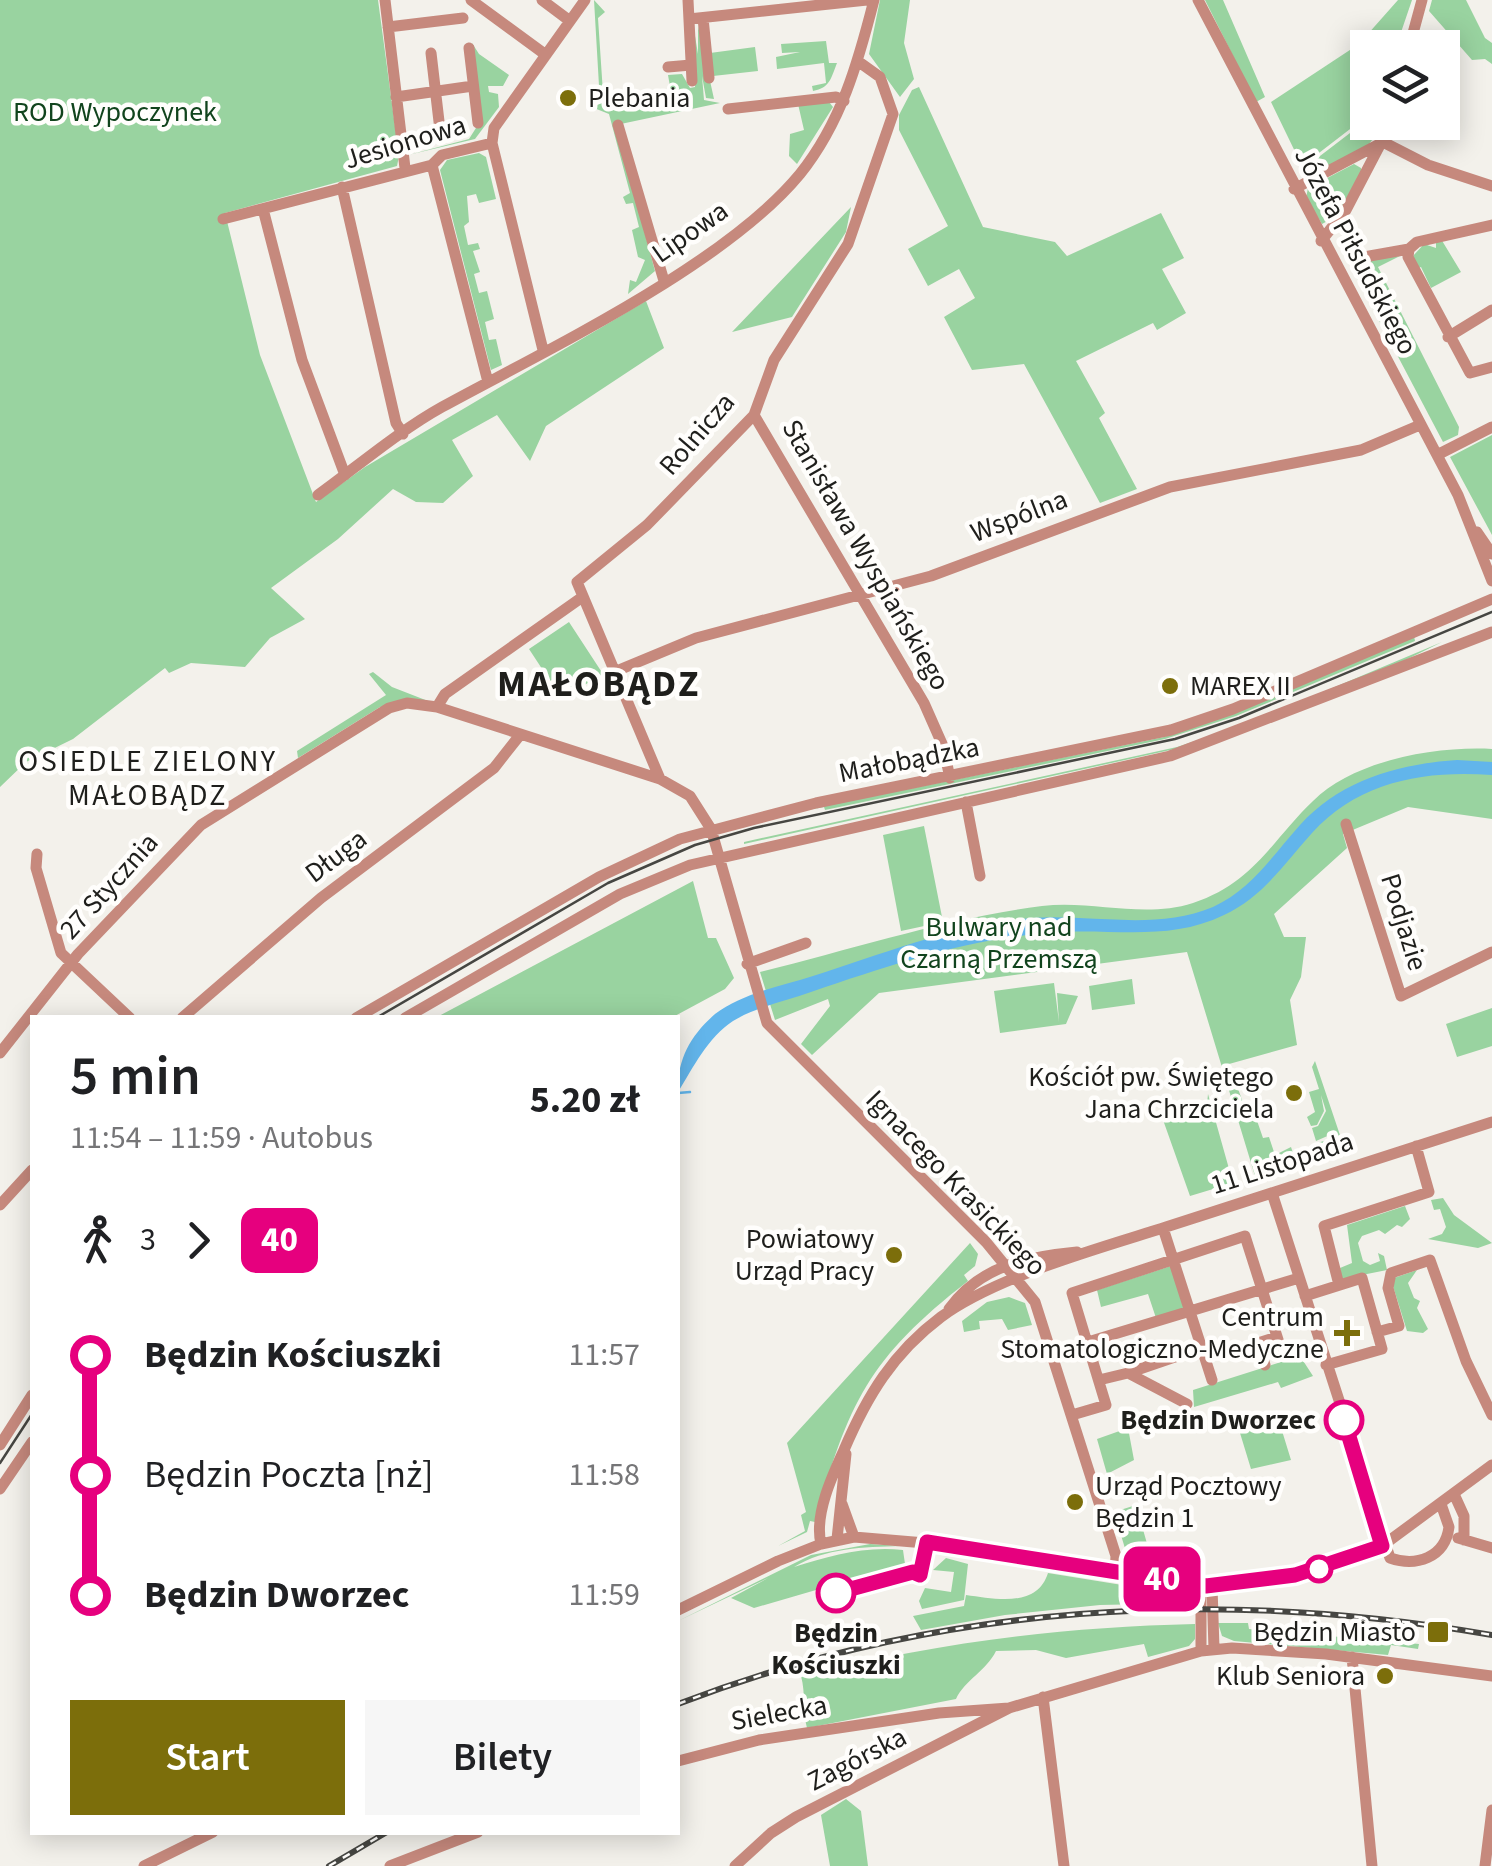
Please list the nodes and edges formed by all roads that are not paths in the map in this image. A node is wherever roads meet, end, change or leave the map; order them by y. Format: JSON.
{"nodes":[{"id":1,"x":385,"y":0,"type":"edge"},
{"id":2,"x":471,"y":0,"type":"edge"},
{"id":3,"x":542,"y":0,"type":"edge"},
{"id":4,"x":585,"y":0,"type":"edge"},
{"id":5,"x":688,"y":0,"type":"edge"},
{"id":6,"x":871,"y":0,"type":"edge"},
{"id":7,"x":1198,"y":0,"type":"edge"},
{"id":8,"x":1422,"y":0,"type":"edge"},
{"id":9,"x":463,"y":18,"type":"dead end"},
{"id":10,"x":696,"y":19,"type":"junction"},
{"id":11,"x":570,"y":20,"type":"junction"},
{"id":12,"x":388,"y":27,"type":"junction"},
{"id":13,"x":1414,"y":30,"type":"edge"},
{"id":14,"x":469,"y":48,"type":"dead end"},
{"id":15,"x":430,"y":52,"type":"dead end"},
{"id":16,"x":546,"y":55,"type":"junction"},
{"id":17,"x":858,"y":62,"type":"junction"},
{"id":18,"x":691,"y":65,"type":"junction"},
{"id":19,"x":668,"y":66,"type":"dead end"},
{"id":20,"x":710,"y":78,"type":"dead end"},
{"id":21,"x":692,"y":81,"type":"dead end"},
{"id":22,"x":473,"y":86,"type":"junction"},
{"id":23,"x":435,"y":92,"type":"junction"},
{"id":24,"x":396,"y":97,"type":"junction"},
{"id":25,"x":844,"y":101,"type":"junction"},
{"id":26,"x":728,"y":109,"type":"dead end"},
{"id":27,"x":478,"y":123,"type":"dead end"},
{"id":28,"x":618,"y":125,"type":"dead end"},
{"id":29,"x":440,"y":130,"type":"dead end"},
{"id":30,"x":1383,"y":142,"type":"junction"},
{"id":31,"x":492,"y":143,"type":"junction"},
{"id":32,"x":432,"y":164,"type":"junction"},
{"id":33,"x":405,"y":168,"type":"junction"},
{"id":34,"x":1492,"y":186,"type":"edge"},
{"id":35,"x":342,"y":187,"type":"junction"},
{"id":36,"x":1294,"y":189,"type":"junction"},
{"id":37,"x":263,"y":209,"type":"junction"},
{"id":38,"x":223,"y":218,"type":"dead end"},
{"id":39,"x":1492,"y":225,"type":"edge"},
{"id":40,"x":1321,"y":241,"type":"junction"},
{"id":41,"x":1409,"y":248,"type":"junction"},
{"id":42,"x":1364,"y":257,"type":"dead end"},
{"id":43,"x":664,"y":280,"type":"junction"},
{"id":44,"x":1492,"y":310,"type":"edge"},
{"id":45,"x":1448,"y":336,"type":"junction"},
{"id":46,"x":542,"y":350,"type":"junction"},
{"id":47,"x":1492,"y":367,"type":"edge"},
{"id":48,"x":488,"y":382,"type":"junction"},
{"id":49,"x":754,"y":416,"type":"junction"},
{"id":50,"x":1420,"y":425,"type":"junction"},
{"id":51,"x":1492,"y":427,"type":"edge"},
{"id":52,"x":403,"y":434,"type":"junction"},
{"id":53,"x":1436,"y":455,"type":"junction"},
{"id":54,"x":345,"y":475,"type":"junction"},
{"id":55,"x":318,"y":495,"type":"dead end"},
{"id":56,"x":1472,"y":524,"type":"junction"},
{"id":57,"x":1492,"y":554,"type":"edge"},
{"id":58,"x":1490,"y":577,"type":"edge"},
{"id":59,"x":863,"y":596,"type":"junction"},
{"id":60,"x":581,"y":598,"type":"junction"},
{"id":61,"x":1492,"y":599,"type":"edge"},
{"id":62,"x":1478,"y":604,"type":"junction"},
{"id":63,"x":1491,"y":633,"type":"edge"},
{"id":64,"x":637,"y":663,"type":"junction"},
{"id":65,"x":614,"y":672,"type":"junction"},
{"id":66,"x":622,"y":690,"type":"junction"},
{"id":67,"x":437,"y":707,"type":"junction"},
{"id":68,"x":520,"y":735,"type":"junction"},
{"id":69,"x":648,"y":770,"type":"junction"},
{"id":70,"x":950,"y":778,"type":"junction"},
{"id":71,"x":966,"y":802,"type":"junction"},
{"id":72,"x":1346,"y":824,"type":"dead end"},
{"id":73,"x":711,"y":829,"type":"junction"},
{"id":74,"x":37,"y":854,"type":"dead end"},
{"id":75,"x":718,"y":855,"type":"junction"},
{"id":76,"x":980,"y":876,"type":"dead end"},
{"id":77,"x":806,"y":942,"type":"dead end"},
{"id":78,"x":1492,"y":952,"type":"edge"},
{"id":79,"x":746,"y":964,"type":"junction"},
{"id":80,"x":73,"y":965,"type":"junction"},
{"id":81,"x":31,"y":1015,"type":"edge"},
{"id":82,"x":127,"y":1015,"type":"edge"},
{"id":83,"x":185,"y":1015,"type":"edge"},
{"id":84,"x":361,"y":1015,"type":"edge"},
{"id":85,"x":410,"y":1015,"type":"edge"},
{"id":86,"x":30,"y":1016,"type":"edge"},
{"id":87,"x":0,"y":1052,"type":"edge"},
{"id":88,"x":1492,"y":1122,"type":"edge"},
{"id":89,"x":1416,"y":1146,"type":"junction"},
{"id":90,"x":30,"y":1172,"type":"edge"},
{"id":91,"x":1272,"y":1193,"type":"junction"},
{"id":92,"x":0,"y":1205,"type":"edge"},
{"id":93,"x":1164,"y":1228,"type":"junction"},
{"id":94,"x":1086,"y":1251,"type":"junction"},
{"id":95,"x":1174,"y":1262,"type":"junction"},
{"id":96,"x":1007,"y":1264,"type":"junction"},
{"id":97,"x":1299,"y":1278,"type":"junction"},
{"id":98,"x":1019,"y":1279,"type":"junction"},
{"id":99,"x":1339,"y":1285,"type":"junction"},
{"id":100,"x":1262,"y":1289,"type":"junction"},
{"id":101,"x":1305,"y":1296,"type":"junction"},
{"id":102,"x":1189,"y":1310,"type":"junction"},
{"id":103,"x":946,"y":1314,"type":"junction"},
{"id":104,"x":1378,"y":1332,"type":"junction"},
{"id":105,"x":1088,"y":1342,"type":"junction"},
{"id":106,"x":1202,"y":1348,"type":"junction"},
{"id":107,"x":1265,"y":1365,"type":"dead end"},
{"id":108,"x":1326,"y":1365,"type":"junction"},
{"id":109,"x":1128,"y":1373,"type":"junction"},
{"id":110,"x":1098,"y":1380,"type":"junction"},
{"id":111,"x":1212,"y":1380,"type":"dead end"},
{"id":112,"x":30,"y":1399,"type":"edge"},
{"id":113,"x":1187,"y":1404,"type":"dead end"},
{"id":114,"x":1072,"y":1415,"type":"junction"},
{"id":115,"x":1492,"y":1415,"type":"edge"},
{"id":116,"x":849,"y":1438,"type":"junction"},
{"id":117,"x":0,"y":1445,"type":"edge"},
{"id":118,"x":30,"y":1445,"type":"edge"},
{"id":119,"x":1492,"y":1465,"type":"edge"},
{"id":120,"x":0,"y":1488,"type":"edge"},
{"id":121,"x":1454,"y":1494,"type":"junction"},
{"id":122,"x":840,"y":1495,"type":"junction"},
{"id":123,"x":1441,"y":1504,"type":"junction"},
{"id":124,"x":1448,"y":1537,"type":"junction"},
{"id":125,"x":854,"y":1538,"type":"junction"},
{"id":126,"x":836,"y":1539,"type":"junction"},
{"id":127,"x":1464,"y":1540,"type":"junction"},
{"id":128,"x":820,"y":1544,"type":"junction"},
{"id":129,"x":1382,"y":1546,"type":"junction"},
{"id":130,"x":1492,"y":1548,"type":"edge"},
{"id":131,"x":1115,"y":1571,"type":"junction"},
{"id":132,"x":1206,"y":1586,"type":"junction"},
{"id":133,"x":680,"y":1609,"type":"edge"},
{"id":134,"x":1208,"y":1650,"type":"junction"},
{"id":135,"x":1352,"y":1657,"type":"junction"},
{"id":136,"x":1492,"y":1676,"type":"edge"},
{"id":137,"x":1043,"y":1697,"type":"junction"},
{"id":138,"x":1009,"y":1708,"type":"junction"},
{"id":139,"x":953,"y":1711,"type":"junction"},
{"id":140,"x":958,"y":1735,"type":"junction"},
{"id":141,"x":680,"y":1760,"type":"edge"},
{"id":142,"x":1492,"y":1810,"type":"edge"},
{"id":143,"x":207,"y":1835,"type":"edge"},
{"id":144,"x":470,"y":1835,"type":"edge"},
{"id":145,"x":144,"y":1866,"type":"edge"},
{"id":146,"x":390,"y":1866,"type":"edge"},
{"id":147,"x":735,"y":1866,"type":"edge"},
{"id":148,"x":1064,"y":1866,"type":"edge"},
{"id":149,"x":1372,"y":1866,"type":"edge"},
{"id":150,"x":1485,"y":1866,"type":"edge"}],
"edges":[{"from":1,"to":12,"type":"street"},
{"from":2,"to":16,"type":"street"},
{"from":3,"to":11,"type":"street"},
{"from":4,"to":11,"type":"street","name":"Jesionowa"},
{"from":5,"to":10,"type":"street"},
{"from":6,"to":10,"type":"street"},
{"from":6,"to":17,"type":"street","name":"Lipowa"},
{"from":7,"to":36,"type":"street","name":"Józefa Piłsudskiego"},
{"from":8,"to":13,"type":"street"},
{"from":9,"to":12,"type":"street"},
{"from":10,"to":18,"type":"street"},
{"from":10,"to":20,"type":"street"},
{"from":11,"to":16,"type":"street","name":"Jesionowa"},
{"from":12,"to":24,"type":"street"},
{"from":14,"to":22,"type":"street"},
{"from":15,"to":23,"type":"street"},
{"from":16,"to":31,"type":"street","name":"Jesionowa"},
{"from":17,"to":25,"type":"street","name":"Lipowa"},
{"from":17,"to":49,"type":"street","name":"Rolnicza"},
{"from":18,"to":19,"type":"street"},
{"from":18,"to":21,"type":"street"},
{"from":22,"to":23,"type":"street"},
{"from":22,"to":27,"type":"street"},
{"from":23,"to":24,"type":"street"},
{"from":23,"to":29,"type":"street"},
{"from":24,"to":33,"type":"street"},
{"from":25,"to":26,"type":"street"},
{"from":25,"to":43,"type":"street","name":"Lipowa"},
{"from":28,"to":43,"type":"street"},
{"from":30,"to":34,"type":"street"},
{"from":30,"to":36,"type":"street"},
{"from":30,"to":40,"type":"street"},
{"from":31,"to":32,"type":"street","name":"Jesionowa"},
{"from":31,"to":46,"type":"street"},
{"from":32,"to":33,"type":"street","name":"Jesionowa"},
{"from":32,"to":48,"type":"street"},
{"from":33,"to":35,"type":"street","name":"Jesionowa"},
{"from":35,"to":37,"type":"street","name":"Jesionowa"},
{"from":35,"to":52,"type":"street"},
{"from":36,"to":40,"type":"street","name":"Józefa Piłsudskiego"},
{"from":37,"to":38,"type":"street","name":"Jesionowa"},
{"from":37,"to":54,"type":"street"},
{"from":39,"to":41,"type":"street"},
{"from":40,"to":50,"type":"street","name":"Józefa Piłsudskiego"},
{"from":41,"to":42,"type":"street"},
{"from":41,"to":45,"type":"street"},
{"from":43,"to":46,"type":"street","name":"Lipowa"},
{"from":44,"to":45,"type":"street"},
{"from":45,"to":47,"type":"street"},
{"from":46,"to":48,"type":"street","name":"Lipowa"},
{"from":48,"to":52,"type":"street","name":"Lipowa"},
{"from":49,"to":59,"type":"street","name":"Stanisława Wyspiańskiego"},
{"from":49,"to":60,"type":"street","name":"Rolnicza"},
{"from":50,"to":53,"type":"street","name":"Józefa Piłsudskiego"},
{"from":50,"to":59,"type":"street","name":"Wspólna"},
{"from":51,"to":53,"type":"street"},
{"from":52,"to":54,"type":"street","name":"Lipowa"},
{"from":53,"to":56,"type":"street","name":"Józefa Piłsudskiego"},
{"from":54,"to":55,"type":"street","name":"Lipowa"},
{"from":56,"to":57,"type":"street","name":"Józefa Piłsudskiego"},
{"from":56,"to":58,"type":"street","name":"Józefa Piłsudskiego"},
{"from":58,"to":62,"type":"street"},
{"from":59,"to":64,"type":"street","name":"Wspólna"},
{"from":59,"to":70,"type":"street","name":"Stanisława Wyspiańskiego"},
{"from":60,"to":65,"type":"street"},
{"from":60,"to":67,"type":"street","name":"Rolnicza"},
{"from":61,"to":62,"type":"street","name":"Małobądzka"},
{"from":62,"to":70,"type":"street","name":"Małobądzka"},
{"from":63,"to":71,"type":"street","name":"Małobądzka"},
{"from":64,"to":65,"type":"street","name":"Wspólna"},
{"from":64,"to":66,"type":"street"},
{"from":65,"to":66,"type":"street"},
{"from":66,"to":69,"type":"street"},
{"from":67,"to":68,"type":"street"},
{"from":67,"to":80,"type":"street","name":"27 Stycznia"},
{"from":68,"to":69,"type":"street"},
{"from":68,"to":83,"type":"street","name":"Długa"},
{"from":69,"to":73,"type":"street"},
{"from":70,"to":73,"type":"street","name":"Małobądzka"},
{"from":71,"to":75,"type":"street","name":"Małobądzka"},
{"from":71,"to":76,"type":"street"},
{"from":72,"to":78,"type":"street","name":"Podjazie"},
{"from":73,"to":75,"type":"street","name":"Ignacego Krasickiego"},
{"from":73,"to":84,"type":"street","name":"Małobądzka"},
{"from":74,"to":80,"type":"street"},
{"from":75,"to":79,"type":"street","name":"Ignacego Krasickiego"},
{"from":75,"to":85,"type":"street","name":"Małobądzka"},
{"from":77,"to":79,"type":"street"},
{"from":79,"to":96,"type":"street","name":"Ignacego Krasickiego"},
{"from":80,"to":81,"type":"street","name":"27 Stycznia"},
{"from":80,"to":82,"type":"street"},
{"from":86,"to":87,"type":"street","name":"27 Stycznia"},
{"from":88,"to":89,"type":"street","name":"11 Listopada"},
{"from":89,"to":91,"type":"street","name":"11 Listopada"},
{"from":89,"to":99,"type":"street"},
{"from":90,"to":92,"type":"street"},
{"from":91,"to":93,"type":"street","name":"11 Listopada"},
{"from":91,"to":97,"type":"street"},
{"from":93,"to":94,"type":"street","name":"11 Listopada"},
{"from":93,"to":95,"type":"street"},
{"from":94,"to":96,"type":"street","name":"11 Listopada"},
{"from":94,"to":98,"type":"street","name":"11 Listopada"},
{"from":95,"to":100,"type":"street"},
{"from":95,"to":102,"type":"street"},
{"from":95,"to":105,"type":"street"},
{"from":96,"to":98,"type":"street","name":"Ignacego Krasickiego"},
{"from":96,"to":103,"type":"street","name":"11 Listopada"},
{"from":97,"to":100,"type":"street"},
{"from":97,"to":101,"type":"street"},
{"from":98,"to":103,"type":"street","name":"11 Listopada"},
{"from":98,"to":114,"type":"street","name":"Ignacego Krasickiego"},
{"from":99,"to":101,"type":"street"},
{"from":99,"to":104,"type":"street"},
{"from":100,"to":102,"type":"street"},
{"from":100,"to":107,"type":"street"},
{"from":101,"to":108,"type":"street"},
{"from":102,"to":105,"type":"street"},
{"from":102,"to":106,"type":"street"},
{"from":103,"to":116,"type":"street","name":"11 Listopada"},
{"from":104,"to":108,"type":"street"},
{"from":104,"to":115,"type":"street"},
{"from":105,"to":110,"type":"street"},
{"from":106,"to":109,"type":"street"},
{"from":106,"to":111,"type":"street"},
{"from":108,"to":129,"type":"street"},
{"from":109,"to":110,"type":"street"},
{"from":109,"to":113,"type":"street"},
{"from":110,"to":114,"type":"street"},
{"from":112,"to":117,"type":"street"},
{"from":114,"to":131,"type":"street","name":"Ignacego Krasickiego"},
{"from":116,"to":122,"type":"street","name":"11 Listopada"},
{"from":116,"to":128,"type":"street","name":"11 Listopada"},
{"from":118,"to":120,"type":"street"},
{"from":119,"to":121,"type":"street"},
{"from":121,"to":123,"type":"street"},
{"from":121,"to":127,"type":"street"},
{"from":122,"to":125,"type":"street","name":"11 Listopada"},
{"from":122,"to":126,"type":"street","name":"11 Listopada"},
{"from":123,"to":124,"type":"street"},
{"from":123,"to":129,"type":"street"},
{"from":124,"to":127,"type":"street"},
{"from":124,"to":129,"type":"street"},
{"from":125,"to":126,"type":"street"},
{"from":125,"to":131,"type":"street"},
{"from":126,"to":128,"type":"street"},
{"from":127,"to":130,"type":"street"},
{"from":128,"to":133,"type":"street"},
{"from":129,"to":132,"type":"street"},
{"from":131,"to":132,"type":"street"},
{"from":132,"to":134,"type":"street"},
{"from":134,"to":135,"type":"street"},
{"from":134,"to":137,"type":"street"},
{"from":135,"to":136,"type":"street"},
{"from":135,"to":149,"type":"street"},
{"from":137,"to":138,"type":"street"},
{"from":137,"to":148,"type":"street"},
{"from":138,"to":139,"type":"street","name":"Sielecka"},
{"from":138,"to":140,"type":"street","name":"Zagórska"},
{"from":139,"to":140,"type":"street"},
{"from":139,"to":141,"type":"street","name":"Sielecka"},
{"from":140,"to":147,"type":"street","name":"Zagórska"},
{"from":142,"to":150,"type":"street"},
{"from":143,"to":145,"type":"street"},
{"from":144,"to":146,"type":"street"}]}
